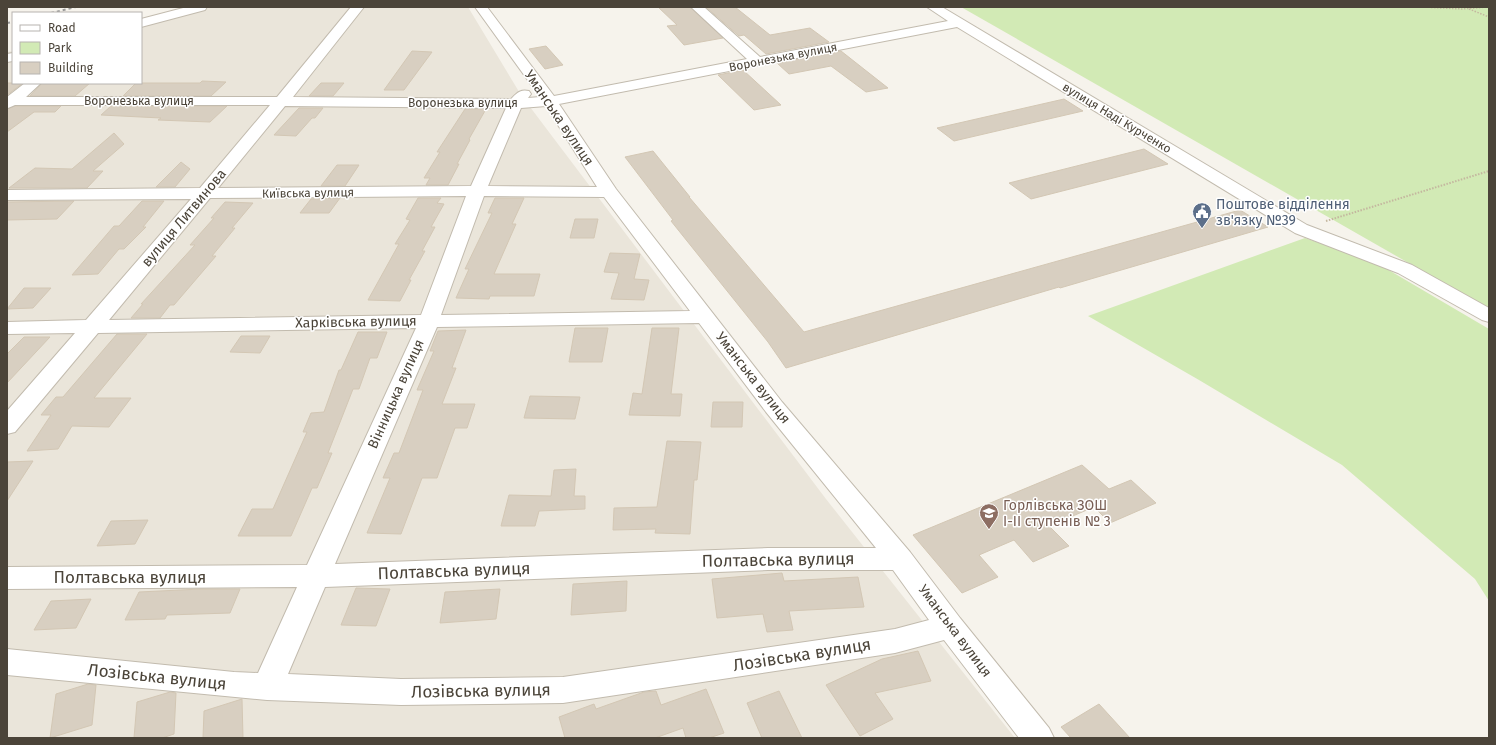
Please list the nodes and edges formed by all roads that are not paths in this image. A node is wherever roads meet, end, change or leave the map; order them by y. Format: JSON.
{"nodes":[{"id":1,"x":201,"y":7,"type":"edge"},
{"id":2,"x":358,"y":7,"type":"edge"},
{"id":3,"x":482,"y":7,"type":"edge"},
{"id":4,"x":697,"y":7,"type":"edge"},
{"id":5,"x":933,"y":7,"type":"edge"},
{"id":6,"x":142,"y":23,"type":"edge"},
{"id":7,"x":959,"y":23,"type":"junction"},
{"id":8,"x":757,"y":61,"type":"junction"},
{"id":9,"x":535,"y":81,"type":"junction"},
{"id":10,"x":33,"y":84,"type":"edge"},
{"id":11,"x":282,"y":101,"type":"junction"},
{"id":12,"x":550,"y":101,"type":"junction"},
{"id":13,"x":9,"y":102,"type":"edge"},
{"id":14,"x":515,"y":104,"type":"junction"},
{"id":15,"x":477,"y":191,"type":"junction"},
{"id":16,"x":609,"y":192,"type":"junction"},
{"id":17,"x":203,"y":194,"type":"junction"},
{"id":18,"x":7,"y":196,"type":"edge"},
{"id":19,"x":1489,"y":316,"type":"edge"},
{"id":20,"x":705,"y":317,"type":"junction"},
{"id":21,"x":429,"y":321,"type":"junction"},
{"id":22,"x":93,"y":327,"type":"junction"},
{"id":23,"x":7,"y":328,"type":"edge"},
{"id":24,"x":7,"y":426,"type":"edge"},
{"id":25,"x":900,"y":559,"type":"junction"},
{"id":26,"x":316,"y":576,"type":"junction"},
{"id":27,"x":7,"y":578,"type":"edge"},
{"id":28,"x":950,"y":626,"type":"junction"},
{"id":29,"x":7,"y":662,"type":"edge"},
{"id":30,"x":266,"y":686,"type":"junction"},
{"id":31,"x":1038,"y":738,"type":"edge"}],
"edges":[{"from":1,"to":6,"type":"street"},
{"from":2,"to":11,"type":"street","name":"вулиця Литвинова"},
{"from":3,"to":9,"type":"street","name":"Уманська вулиця"},
{"from":4,"to":8,"type":"street"},
{"from":5,"to":7,"type":"street","name":"вулиця Наді Курченко"},
{"from":7,"to":8,"type":"street","name":"Воронезька вулиця"},
{"from":7,"to":19,"type":"street","name":"вулиця Наді Курченко"},
{"from":8,"to":12,"type":"street","name":"Воронезька вулиця"},
{"from":9,"to":12,"type":"street","name":"Уманська вулиця"},
{"from":9,"to":14,"type":"street","name":"Вінницька вулиця"},
{"from":10,"to":13,"type":"street"},
{"from":11,"to":13,"type":"street","name":"Воронезька вулиця"},
{"from":11,"to":14,"type":"street","name":"Воронезька вулиця"},
{"from":11,"to":17,"type":"street","name":"вулиця Литвинова"},
{"from":12,"to":14,"type":"street","name":"Воронезька вулиця"},
{"from":12,"to":16,"type":"street","name":"Уманська вулиця"},
{"from":14,"to":15,"type":"street","name":"Вінницька вулиця"},
{"from":15,"to":16,"type":"street","name":"Київська вулиця"},
{"from":15,"to":17,"type":"street","name":"Київська вулиця"},
{"from":15,"to":21,"type":"street","name":"Вінницька вулиця"},
{"from":16,"to":20,"type":"street","name":"Уманська вулиця"},
{"from":17,"to":18,"type":"street","name":"Київська вулиця"},
{"from":17,"to":22,"type":"street","name":"вулиця Литвинова"},
{"from":20,"to":21,"type":"street","name":"Харківська вулиця"},
{"from":20,"to":25,"type":"street","name":"Уманська вулиця"},
{"from":21,"to":22,"type":"street","name":"Харківська вулиця"},
{"from":21,"to":26,"type":"street","name":"Вінницька вулиця"},
{"from":22,"to":23,"type":"street","name":"Харківська вулиця"},
{"from":22,"to":24,"type":"street","name":"вулиця Литвинова"},
{"from":25,"to":26,"type":"street","name":"Полтавська вулиця"},
{"from":25,"to":28,"type":"street","name":"Уманська вулиця"},
{"from":26,"to":27,"type":"street","name":"Полтавська вулиця"},
{"from":26,"to":30,"type":"street","name":"Вінницька вулиця"},
{"from":28,"to":30,"type":"street","name":"Лозівська вулиця"},
{"from":28,"to":31,"type":"street","name":"Уманська вулиця"},
{"from":29,"to":30,"type":"street","name":"Лозівська вулиця"}]}
